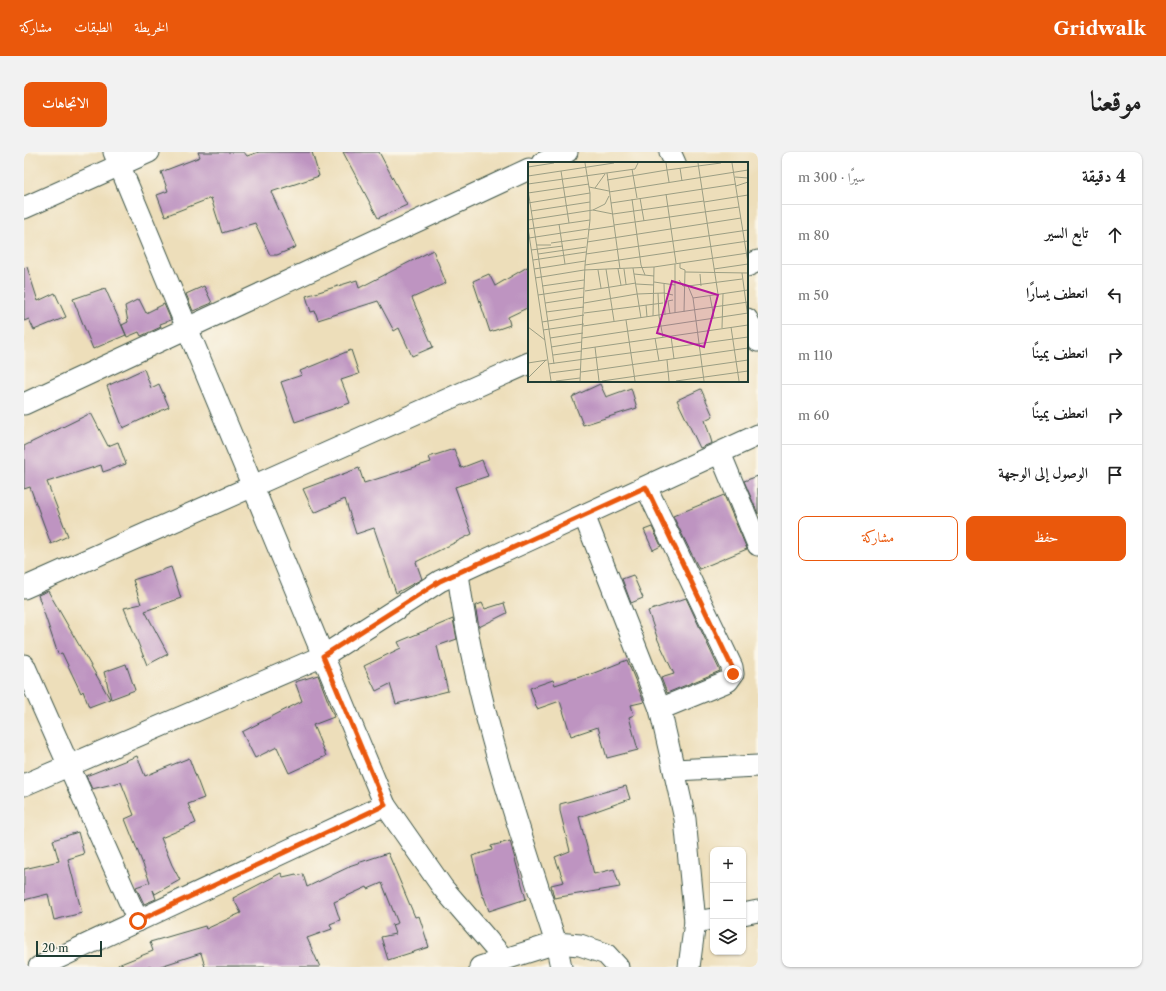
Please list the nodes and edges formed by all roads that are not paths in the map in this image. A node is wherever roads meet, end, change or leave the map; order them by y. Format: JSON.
{"nodes":[{"id":1,"x":149,"y":152,"type":"edge"},
{"id":2,"x":567,"y":152,"type":"edge"},
{"id":3,"x":670,"y":152,"type":"edge"},
{"id":4,"x":117,"y":158,"type":"edge"},
{"id":5,"x":539,"y":162,"type":"edge"},
{"id":6,"x":675,"y":162,"type":"edge"},
{"id":7,"x":528,"y":167,"type":"edge"},
{"id":8,"x":24,"y":208,"type":"edge"},
{"id":9,"x":758,"y":260,"type":"edge"},
{"id":10,"x":748,"y":265,"type":"edge"},
{"id":11,"x":748,"y":320,"type":"edge"},
{"id":12,"x":187,"y":329,"type":"junction"},
{"id":13,"x":758,"y":342,"type":"edge"},
{"id":14,"x":528,"y":363,"type":"edge"},
{"id":15,"x":24,"y":404,"type":"edge"},
{"id":16,"x":758,"y":435,"type":"edge"},
{"id":17,"x":720,"y":453,"type":"junction"},
{"id":18,"x":252,"y":486,"type":"junction"},
{"id":19,"x":646,"y":487,"type":"junction"},
{"id":20,"x":584,"y":515,"type":"junction"},
{"id":21,"x":758,"y":545,"type":"edge"},
{"id":22,"x":458,"y":573,"type":"junction"},
{"id":23,"x":24,"y":588,"type":"edge"},
{"id":24,"x":323,"y":656,"type":"junction"},
{"id":25,"x":24,"y":665,"type":"edge"},
{"id":26,"x":660,"y":709,"type":"junction"},
{"id":27,"x":68,"y":766,"type":"junction"},
{"id":28,"x":758,"y":766,"type":"edge"},
{"id":29,"x":674,"y":770,"type":"junction"},
{"id":30,"x":24,"y":785,"type":"edge"},
{"id":31,"x":385,"y":805,"type":"junction"},
{"id":32,"x":758,"y":911,"type":"edge"},
{"id":33,"x":746,"y":913,"type":"edge"},
{"id":34,"x":138,"y":921,"type":"junction"},
{"id":35,"x":704,"y":921,"type":"edge"},
{"id":36,"x":556,"y":943,"type":"junction"},
{"id":37,"x":504,"y":959,"type":"junction"},
{"id":38,"x":39,"y":967,"type":"edge"},
{"id":39,"x":480,"y":967,"type":"edge"},
{"id":40,"x":562,"y":967,"type":"edge"},
{"id":41,"x":618,"y":967,"type":"edge"},
{"id":42,"x":689,"y":967,"type":"edge"}],
"edges":[{"from":1,"to":4,"type":"street"},
{"from":2,"to":5,"type":"street"},
{"from":3,"to":6,"type":"street"},
{"from":4,"to":8,"type":"street"},
{"from":4,"to":12,"type":"street"},
{"from":7,"to":12,"type":"street"},
{"from":9,"to":10,"type":"street"},
{"from":11,"to":13,"type":"street"},
{"from":12,"to":15,"type":"street"},
{"from":12,"to":18,"type":"street"},
{"from":14,"to":18,"type":"street"},
{"from":16,"to":17,"type":"street"},
{"from":17,"to":19,"type":"street"},
{"from":17,"to":21,"type":"street"},
{"from":18,"to":23,"type":"street"},
{"from":18,"to":24,"type":"street"},
{"from":19,"to":20,"type":"street"},
{"from":19,"to":26,"type":"street"},
{"from":20,"to":22,"type":"street"},
{"from":20,"to":26,"type":"street"},
{"from":22,"to":24,"type":"street"},
{"from":22,"to":36,"type":"street"},
{"from":24,"to":27,"type":"street"},
{"from":24,"to":31,"type":"street"},
{"from":25,"to":27,"type":"street"},
{"from":26,"to":29,"type":"street"},
{"from":27,"to":30,"type":"street"},
{"from":27,"to":34,"type":"street"},
{"from":28,"to":29,"type":"street"},
{"from":29,"to":35,"type":"street"},
{"from":31,"to":34,"type":"street"},
{"from":31,"to":37,"type":"street"},
{"from":32,"to":33,"type":"street"},
{"from":34,"to":38,"type":"street"},
{"from":35,"to":42,"type":"street"},
{"from":36,"to":37,"type":"street"},
{"from":36,"to":40,"type":"street"},
{"from":36,"to":41,"type":"street"},
{"from":37,"to":39,"type":"street"}]}
